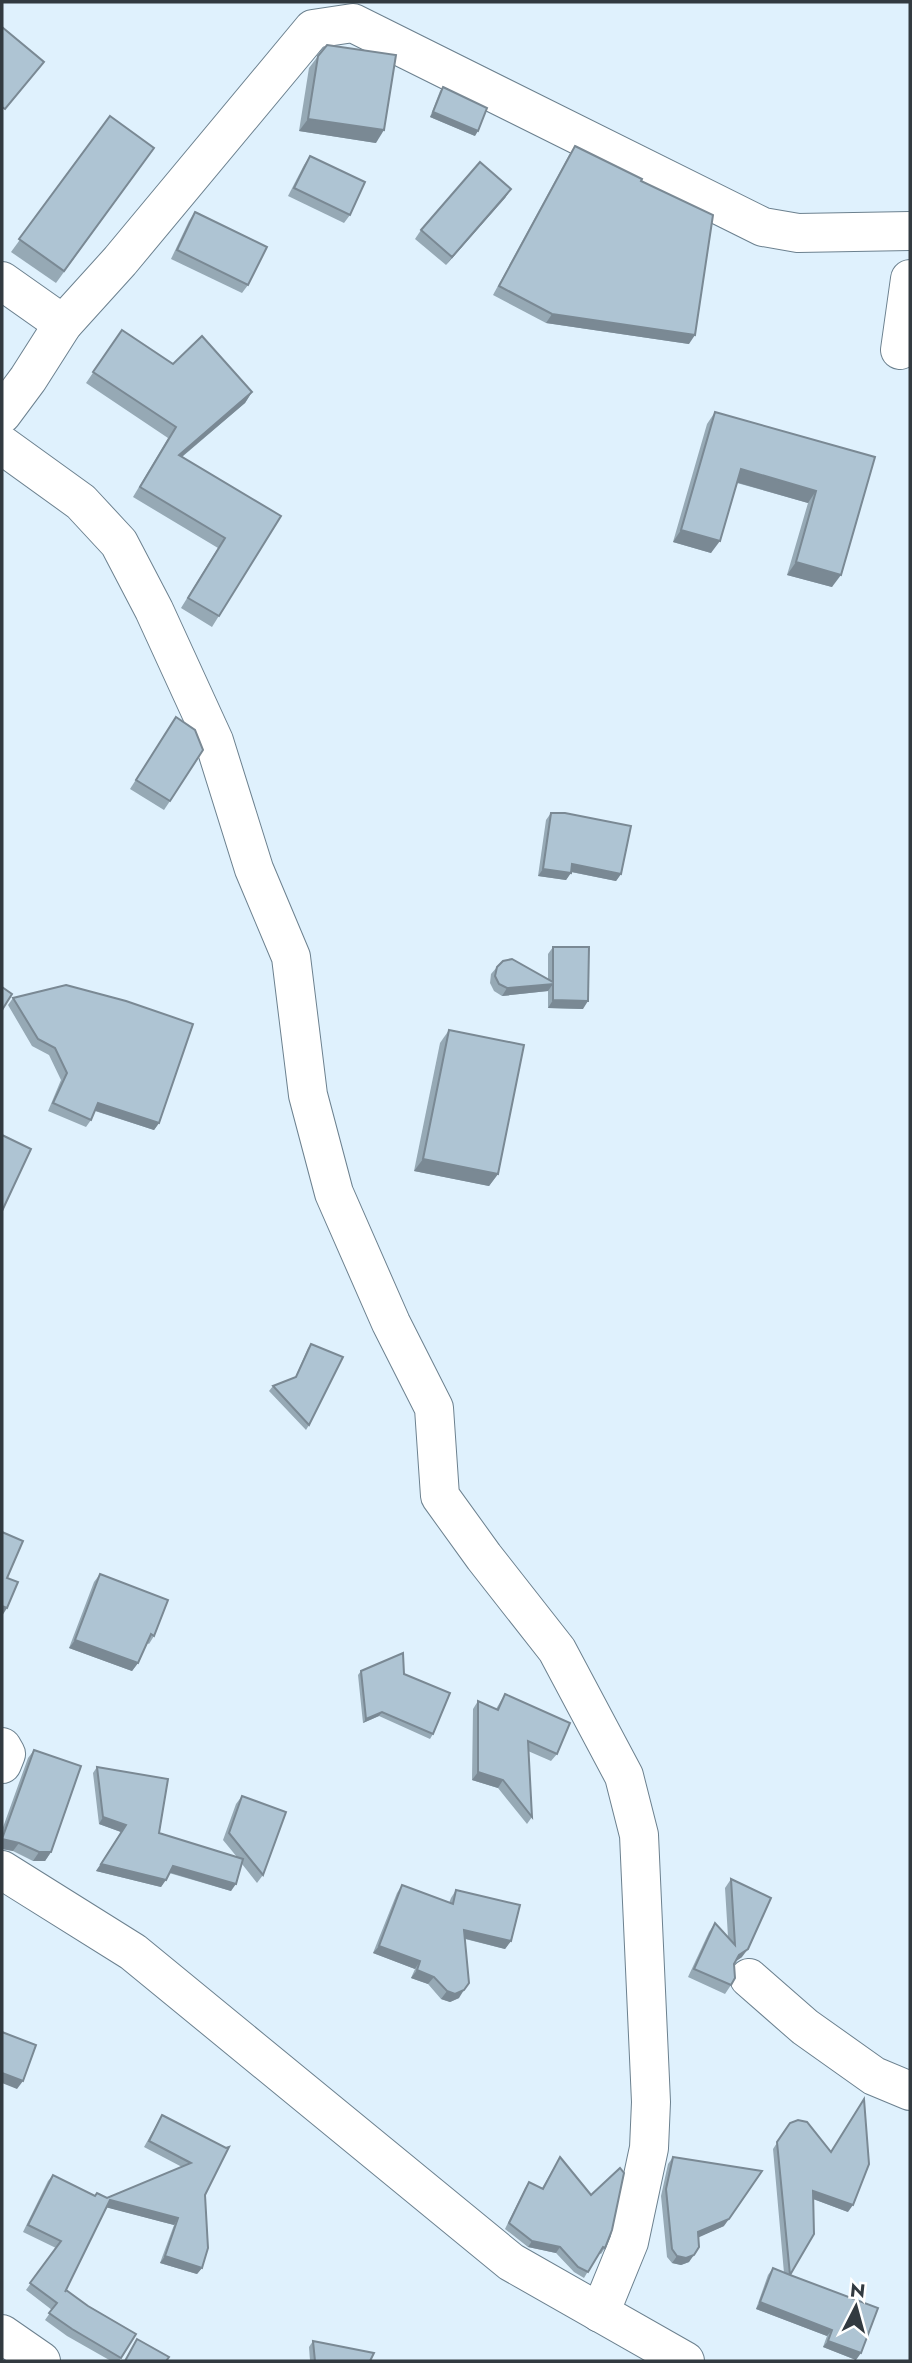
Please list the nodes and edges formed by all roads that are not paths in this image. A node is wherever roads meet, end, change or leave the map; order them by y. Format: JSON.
{"nodes":[{"id":1,"x":910,"y":231,"type":"edge"},
{"id":2,"x":910,"y":279,"type":"edge"},
{"id":3,"x":2,"y":281,"type":"edge"},
{"id":4,"x":63,"y":324,"type":"junction"},
{"id":5,"x":900,"y":350,"type":"dead end"},
{"id":6,"x":2,"y":414,"type":"edge"},
{"id":7,"x":2,"y":445,"type":"edge"},
{"id":8,"x":2,"y":1747,"type":"edge"},
{"id":9,"x":2,"y":1764,"type":"edge"},
{"id":10,"x":2,"y":1870,"type":"edge"},
{"id":11,"x":749,"y":1978,"type":"dead end"},
{"id":12,"x":910,"y":2091,"type":"edge"},
{"id":13,"x":600,"y":2313,"type":"junction"},
{"id":14,"x":2,"y":2334,"type":"edge"},
{"id":15,"x":41,"y":2361,"type":"edge"},
{"id":16,"x":685,"y":2361,"type":"edge"}],
"edges":[{"from":1,"to":4,"type":"street"},
{"from":2,"to":5,"type":"street"},
{"from":3,"to":4,"type":"street"},
{"from":4,"to":6,"type":"street"},
{"from":7,"to":13,"type":"street"},
{"from":8,"to":9,"type":"street"},
{"from":10,"to":13,"type":"street"},
{"from":11,"to":12,"type":"street"},
{"from":13,"to":16,"type":"street"},
{"from":14,"to":15,"type":"street"}]}
